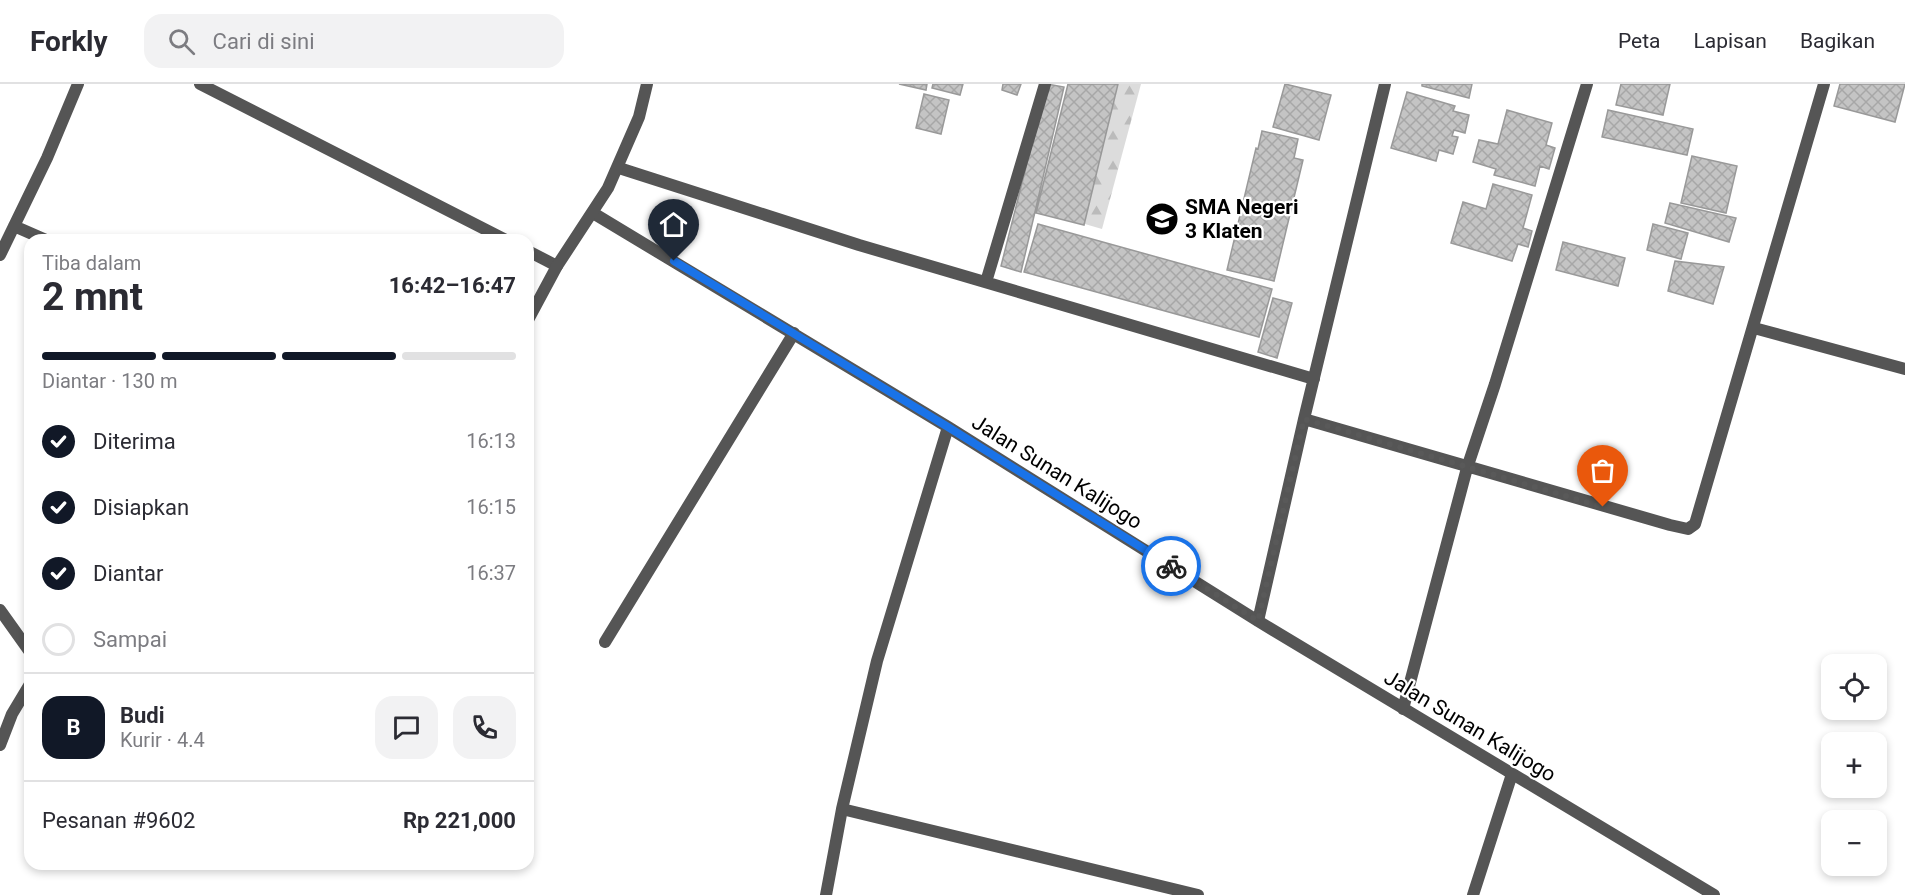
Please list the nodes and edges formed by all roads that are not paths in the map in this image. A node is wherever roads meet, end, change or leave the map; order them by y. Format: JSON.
{"nodes":[{"id":1,"x":78,"y":84,"type":"edge"},
{"id":2,"x":200,"y":84,"type":"edge"},
{"id":3,"x":647,"y":84,"type":"edge"},
{"id":4,"x":1045,"y":84,"type":"edge"},
{"id":5,"x":1385,"y":84,"type":"edge"},
{"id":6,"x":1587,"y":84,"type":"edge"},
{"id":7,"x":1824,"y":84,"type":"edge"},
{"id":8,"x":619,"y":168,"type":"junction"},
{"id":9,"x":593,"y":213,"type":"junction"},
{"id":10,"x":14,"y":226,"type":"junction"},
{"id":11,"x":32,"y":234,"type":"edge"},
{"id":12,"x":494,"y":234,"type":"edge"},
{"id":13,"x":534,"y":254,"type":"edge"},
{"id":14,"x":0,"y":255,"type":"edge"},
{"id":15,"x":557,"y":266,"type":"junction"},
{"id":16,"x":986,"y":282,"type":"junction"},
{"id":17,"x":534,"y":309,"type":"edge"},
{"id":18,"x":1754,"y":328,"type":"junction"},
{"id":19,"x":794,"y":333,"type":"junction"},
{"id":20,"x":1905,"y":369,"type":"edge"},
{"id":21,"x":1314,"y":379,"type":"junction"},
{"id":22,"x":1304,"y":419,"type":"junction"},
{"id":23,"x":948,"y":427,"type":"junction"},
{"id":24,"x":1467,"y":468,"type":"junction"},
{"id":25,"x":0,"y":610,"type":"edge"},
{"id":26,"x":1258,"y":621,"type":"junction"},
{"id":27,"x":605,"y":642,"type":"dead end"},
{"id":28,"x":24,"y":644,"type":"edge"},
{"id":29,"x":24,"y":694,"type":"edge"},
{"id":30,"x":1403,"y":708,"type":"junction"},
{"id":31,"x":0,"y":745,"type":"edge"},
{"id":32,"x":1512,"y":774,"type":"junction"},
{"id":33,"x":842,"y":809,"type":"junction"},
{"id":34,"x":826,"y":895,"type":"edge"},
{"id":35,"x":1198,"y":895,"type":"edge"},
{"id":36,"x":1473,"y":895,"type":"edge"},
{"id":37,"x":1714,"y":895,"type":"edge"}],
"edges":[{"from":1,"to":10,"type":"street"},
{"from":2,"to":12,"type":"street"},
{"from":3,"to":8,"type":"street"},
{"from":4,"to":16,"type":"street"},
{"from":5,"to":21,"type":"street"},
{"from":6,"to":24,"type":"street"},
{"from":7,"to":18,"type":"street"},
{"from":8,"to":9,"type":"street"},
{"from":8,"to":16,"type":"street"},
{"from":9,"to":15,"type":"street"},
{"from":9,"to":19,"type":"street","name":"Jalan Sunan Kalijogo"},
{"from":10,"to":11,"type":"street"},
{"from":10,"to":14,"type":"street"},
{"from":13,"to":15,"type":"street"},
{"from":15,"to":17,"type":"street"},
{"from":16,"to":21,"type":"street"},
{"from":18,"to":20,"type":"street"},
{"from":18,"to":24,"type":"street"},
{"from":19,"to":23,"type":"street","name":"Jalan Sunan Kalijogo"},
{"from":19,"to":27,"type":"street"},
{"from":21,"to":22,"type":"street"},
{"from":22,"to":24,"type":"street"},
{"from":22,"to":26,"type":"street"},
{"from":23,"to":26,"type":"street","name":"Jalan Sunan Kalijogo"},
{"from":23,"to":33,"type":"street"},
{"from":24,"to":30,"type":"street"},
{"from":25,"to":28,"type":"street"},
{"from":26,"to":30,"type":"street","name":"Jalan Sunan Kalijogo"},
{"from":29,"to":31,"type":"street"},
{"from":30,"to":32,"type":"street","name":"Jalan Sunan Kalijogo"},
{"from":32,"to":36,"type":"street"},
{"from":32,"to":37,"type":"street","name":"Jalan Sunan Kalijogo"},
{"from":33,"to":34,"type":"street"},
{"from":33,"to":35,"type":"street"}]}
